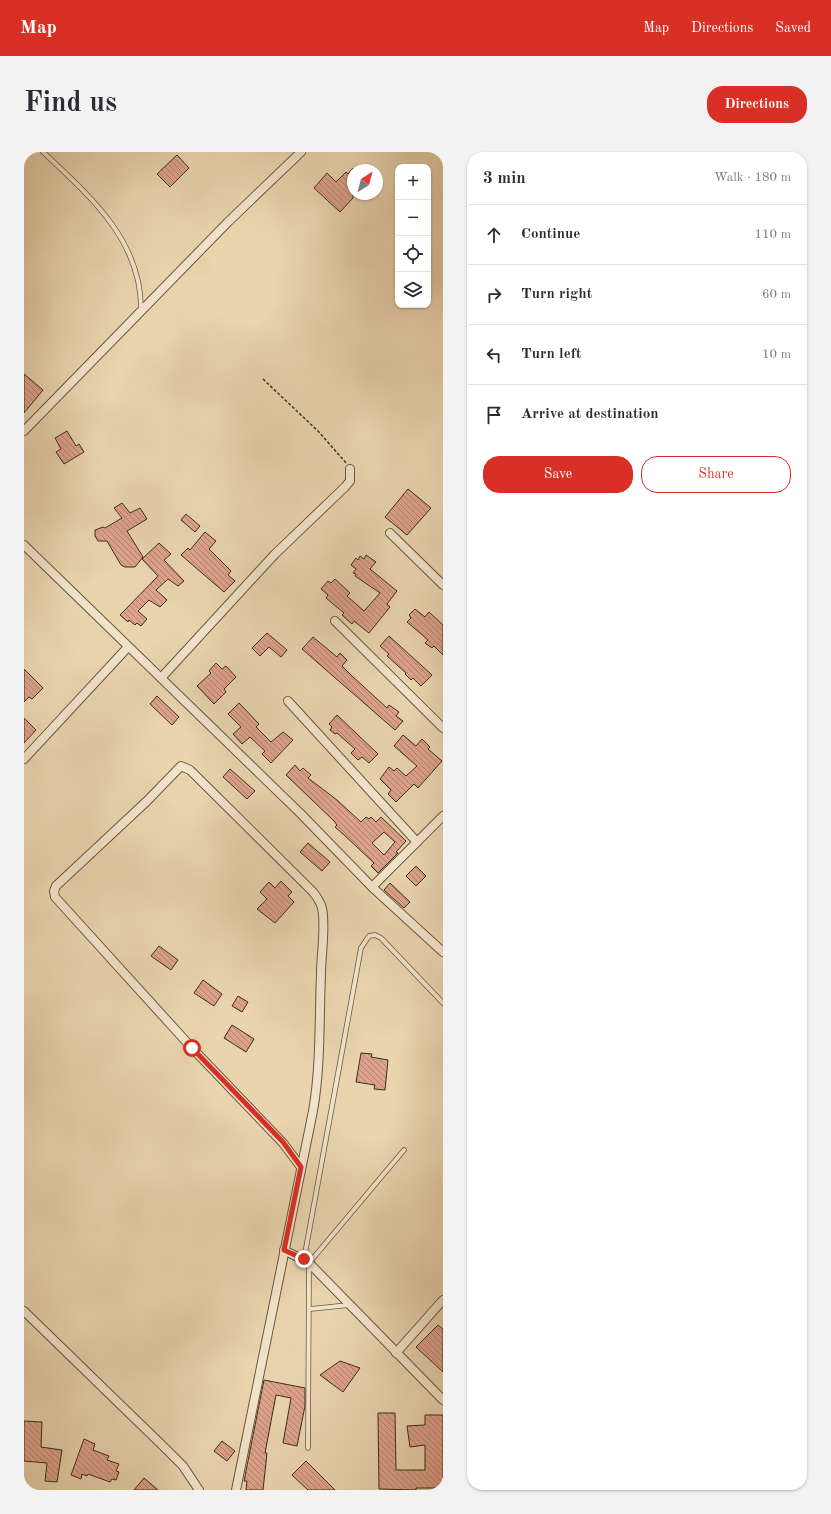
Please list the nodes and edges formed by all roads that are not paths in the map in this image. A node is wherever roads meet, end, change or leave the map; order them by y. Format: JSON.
{"nodes":[{"id":1,"x":43,"y":152,"type":"edge"},
{"id":2,"x":301,"y":152,"type":"edge"},
{"id":3,"x":141,"y":312,"type":"junction"},
{"id":4,"x":24,"y":431,"type":"edge"},
{"id":5,"x":350,"y":469,"type":"road end"},
{"id":6,"x":390,"y":533,"type":"dead end"},
{"id":7,"x":24,"y":545,"type":"edge"},
{"id":8,"x":443,"y":585,"type":"edge"},
{"id":9,"x":335,"y":621,"type":"dead end"},
{"id":10,"x":128,"y":647,"type":"junction"},
{"id":11,"x":161,"y":678,"type":"junction"},
{"id":12,"x":288,"y":701,"type":"dead end"},
{"id":13,"x":443,"y":728,"type":"edge"},
{"id":14,"x":24,"y":759,"type":"edge"},
{"id":15,"x":443,"y":816,"type":"edge"},
{"id":16,"x":417,"y":842,"type":"junction"},
{"id":17,"x":372,"y":887,"type":"junction"},
{"id":18,"x":443,"y":952,"type":"edge"},
{"id":19,"x":443,"y":1002,"type":"edge"},
{"id":20,"x":404,"y":1150,"type":"dead end"},
{"id":21,"x":301,"y":1167,"type":"junction"},
{"id":22,"x":284,"y":1250,"type":"junction"},
{"id":23,"x":306,"y":1261,"type":"junction"},
{"id":24,"x":443,"y":1301,"type":"edge"},
{"id":25,"x":349,"y":1305,"type":"junction"},
{"id":26,"x":310,"y":1309,"type":"junction"},
{"id":27,"x":24,"y":1311,"type":"edge"},
{"id":28,"x":396,"y":1353,"type":"junction"},
{"id":29,"x":442,"y":1398,"type":"edge"},
{"id":30,"x":308,"y":1448,"type":"dead end"},
{"id":31,"x":199,"y":1490,"type":"edge"},
{"id":32,"x":236,"y":1490,"type":"edge"}],
"edges":[{"from":1,"to":3,"type":"lane"},
{"from":2,"to":3,"type":"street"},
{"from":3,"to":4,"type":"street"},
{"from":5,"to":11,"type":"street"},
{"from":6,"to":8,"type":"street"},
{"from":7,"to":10,"type":"street"},
{"from":9,"to":13,"type":"street"},
{"from":10,"to":11,"type":"street"},
{"from":10,"to":14,"type":"street"},
{"from":11,"to":17,"type":"street"},
{"from":12,"to":16,"type":"street"},
{"from":15,"to":16,"type":"street"},
{"from":16,"to":17,"type":"street"},
{"from":17,"to":18,"type":"street"},
{"from":19,"to":23,"type":"lane"},
{"from":20,"to":23,"type":"lane"},
{"from":21,"to":21,"type":"street"},
{"from":21,"to":22,"type":"street"},
{"from":22,"to":23,"type":"street"},
{"from":22,"to":32,"type":"street"},
{"from":23,"to":25,"type":"street"},
{"from":23,"to":26,"type":"lane"},
{"from":24,"to":28,"type":"street"},
{"from":25,"to":26,"type":"lane"},
{"from":25,"to":28,"type":"street"},
{"from":26,"to":30,"type":"lane"},
{"from":27,"to":31,"type":"street"},
{"from":28,"to":29,"type":"street"}]}
